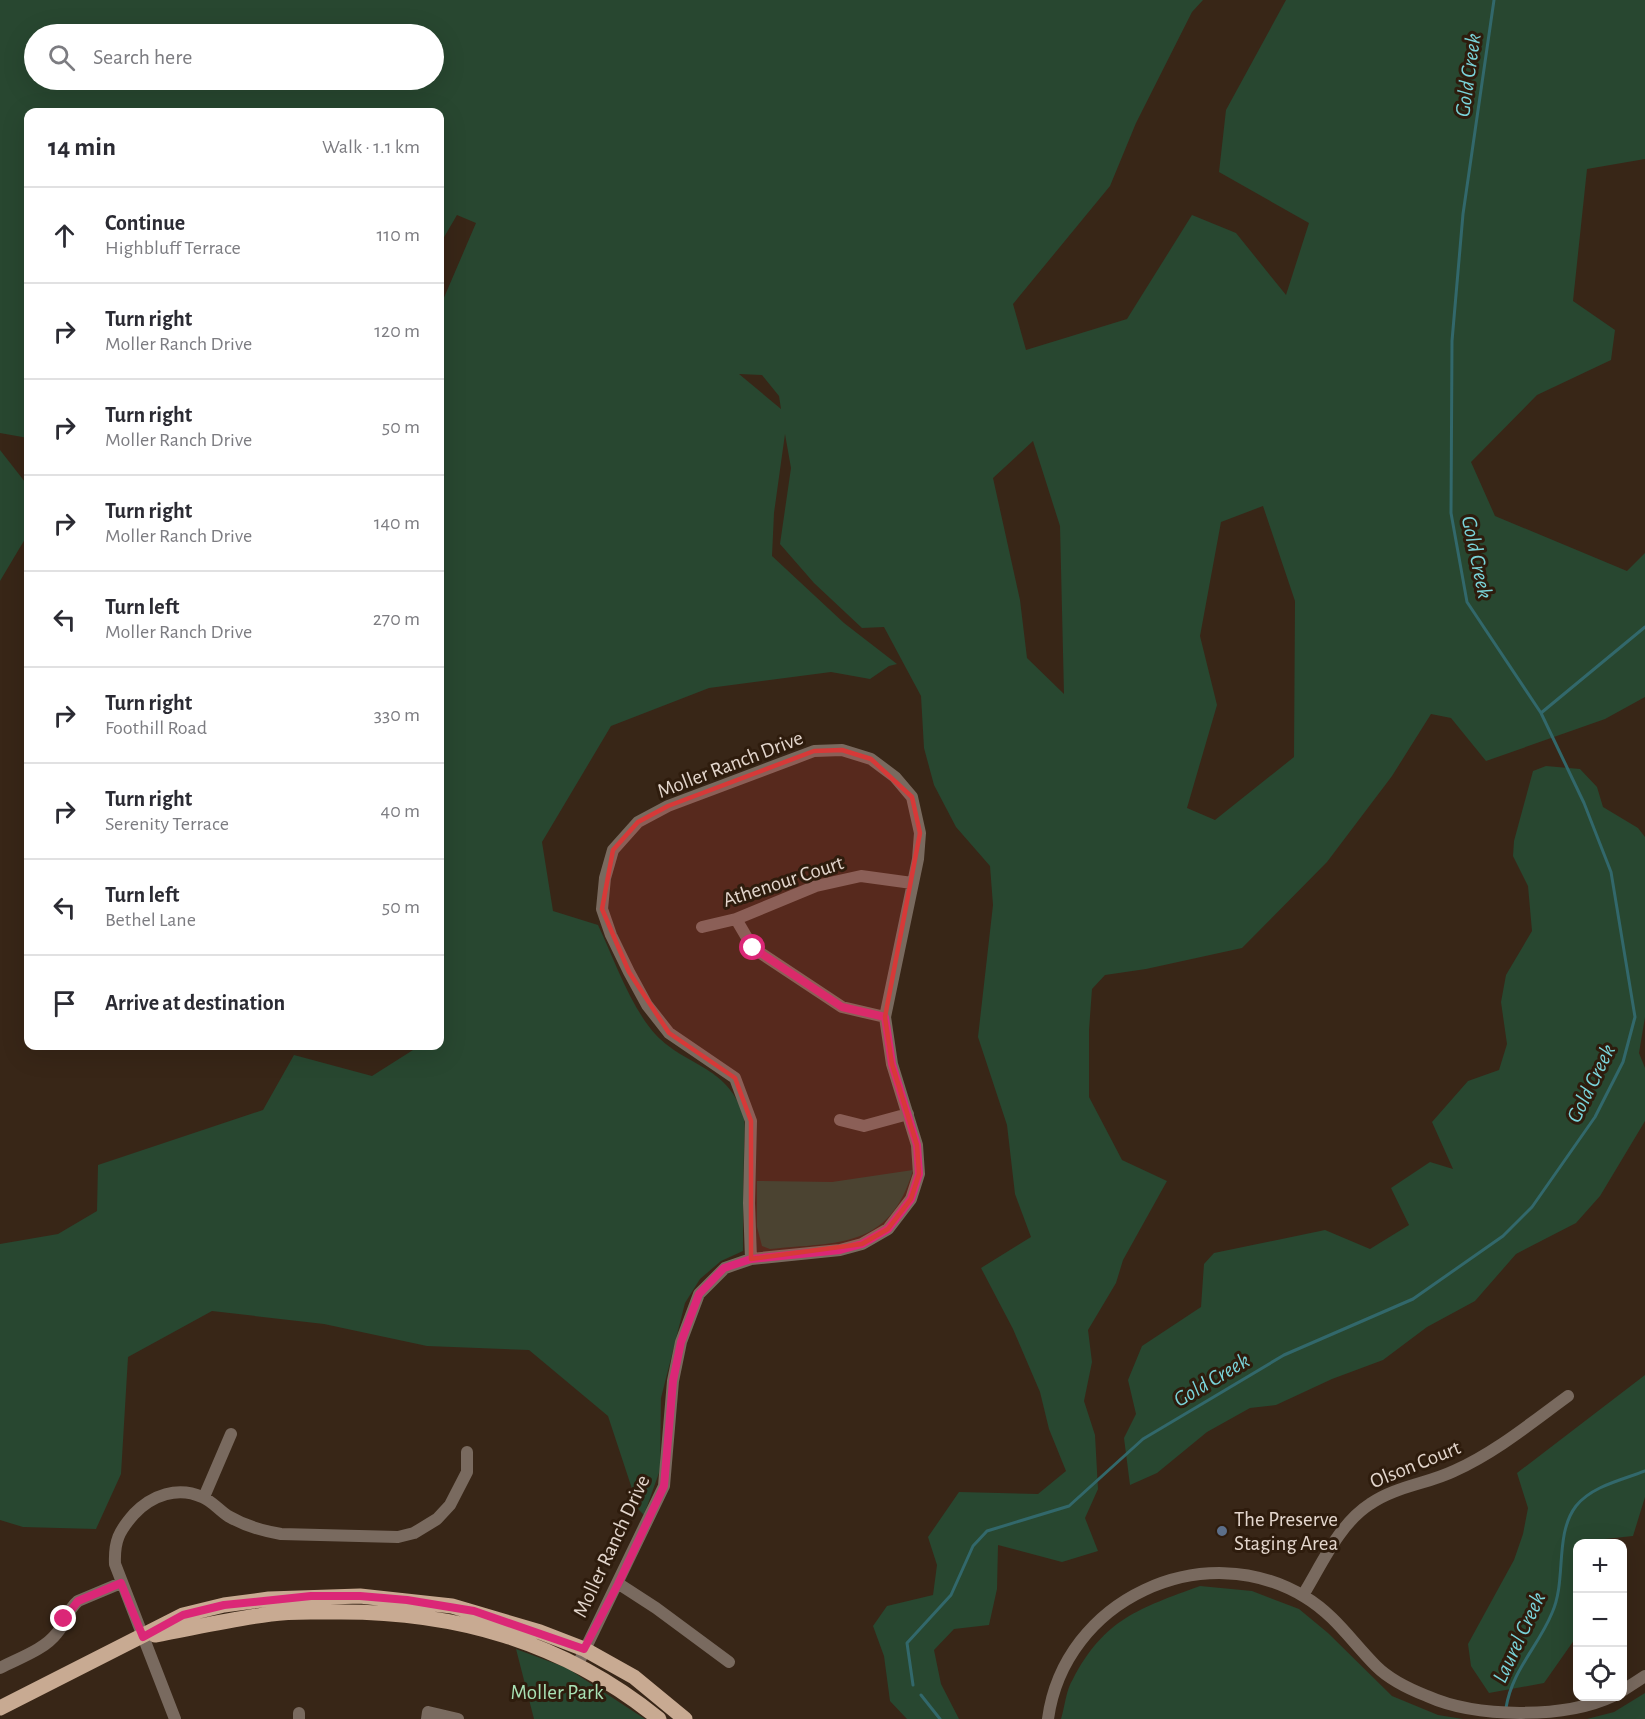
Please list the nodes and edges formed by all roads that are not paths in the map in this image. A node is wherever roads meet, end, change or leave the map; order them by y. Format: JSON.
{"nodes":[{"id":1,"x":912,"y":883,"type":"junction"},
{"id":2,"x":736,"y":919,"type":"junction"},
{"id":3,"x":702,"y":927,"type":"dead end"},
{"id":4,"x":885,"y":1017,"type":"junction"},
{"id":5,"x":908,"y":1114,"type":"junction"},
{"id":6,"x":840,"y":1120,"type":"dead end"},
{"id":7,"x":751,"y":1259,"type":"junction"},
{"id":8,"x":1568,"y":1396,"type":"dead end"},
{"id":9,"x":231,"y":1434,"type":"dead end"},
{"id":10,"x":467,"y":1452,"type":"dead end"},
{"id":11,"x":204,"y":1497,"type":"junction"},
{"id":12,"x":121,"y":1583,"type":"junction"},
{"id":13,"x":618,"y":1584,"type":"junction"},
{"id":14,"x":1303,"y":1595,"type":"junction"},
{"id":15,"x":143,"y":1637,"type":"junction"},
{"id":16,"x":584,"y":1649,"type":"junction"},
{"id":17,"x":729,"y":1662,"type":"dead end"},
{"id":18,"x":578,"y":1664,"type":"junction"},
{"id":19,"x":0,"y":1668,"type":"edge"},
{"id":20,"x":1645,"y":1676,"type":"edge"},
{"id":21,"x":1627,"y":1688,"type":"edge"},
{"id":22,"x":1599,"y":1701,"type":"edge"},
{"id":23,"x":0,"y":1708,"type":"edge"},
{"id":24,"x":175,"y":1719,"type":"edge"},
{"id":25,"x":427,"y":1719,"type":"edge"},
{"id":26,"x":458,"y":1719,"type":"edge"},
{"id":27,"x":659,"y":1719,"type":"edge"},
{"id":28,"x":686,"y":1719,"type":"edge"},
{"id":29,"x":1048,"y":1719,"type":"edge"}],
"edges":[{"from":1,"to":2,"type":"street","name":"Athenour Court"},
{"from":1,"to":4,"type":"street","name":"Moller Ranch Drive"},
{"from":1,"to":7,"type":"street","name":"Moller Ranch Drive"},
{"from":2,"to":3,"type":"street","name":"Athenour Court"},
{"from":2,"to":4,"type":"street"},
{"from":4,"to":5,"type":"street","name":"Moller Ranch Drive"},
{"from":5,"to":6,"type":"street"},
{"from":5,"to":7,"type":"street","name":"Moller Ranch Drive"},
{"from":7,"to":13,"type":"street","name":"Moller Ranch Drive"},
{"from":8,"to":14,"type":"street","name":"Olson Court"},
{"from":9,"to":11,"type":"street"},
{"from":10,"to":11,"type":"street"},
{"from":11,"to":12,"type":"street"},
{"from":12,"to":15,"type":"street"},
{"from":12,"to":19,"type":"street"},
{"from":13,"to":16,"type":"street","name":"Moller Ranch Drive"},
{"from":13,"to":17,"type":"street"},
{"from":14,"to":22,"type":"street"},
{"from":14,"to":29,"type":"street"},
{"from":15,"to":16,"type":"main road"},
{"from":15,"to":18,"type":"main road"},
{"from":15,"to":23,"type":"main road"},
{"from":15,"to":24,"type":"street"},
{"from":16,"to":18,"type":"street","name":"Moller Ranch Drive"},
{"from":16,"to":28,"type":"main road"},
{"from":18,"to":27,"type":"main road"},
{"from":20,"to":21,"type":"street"},
{"from":25,"to":26,"type":"street"}]}
